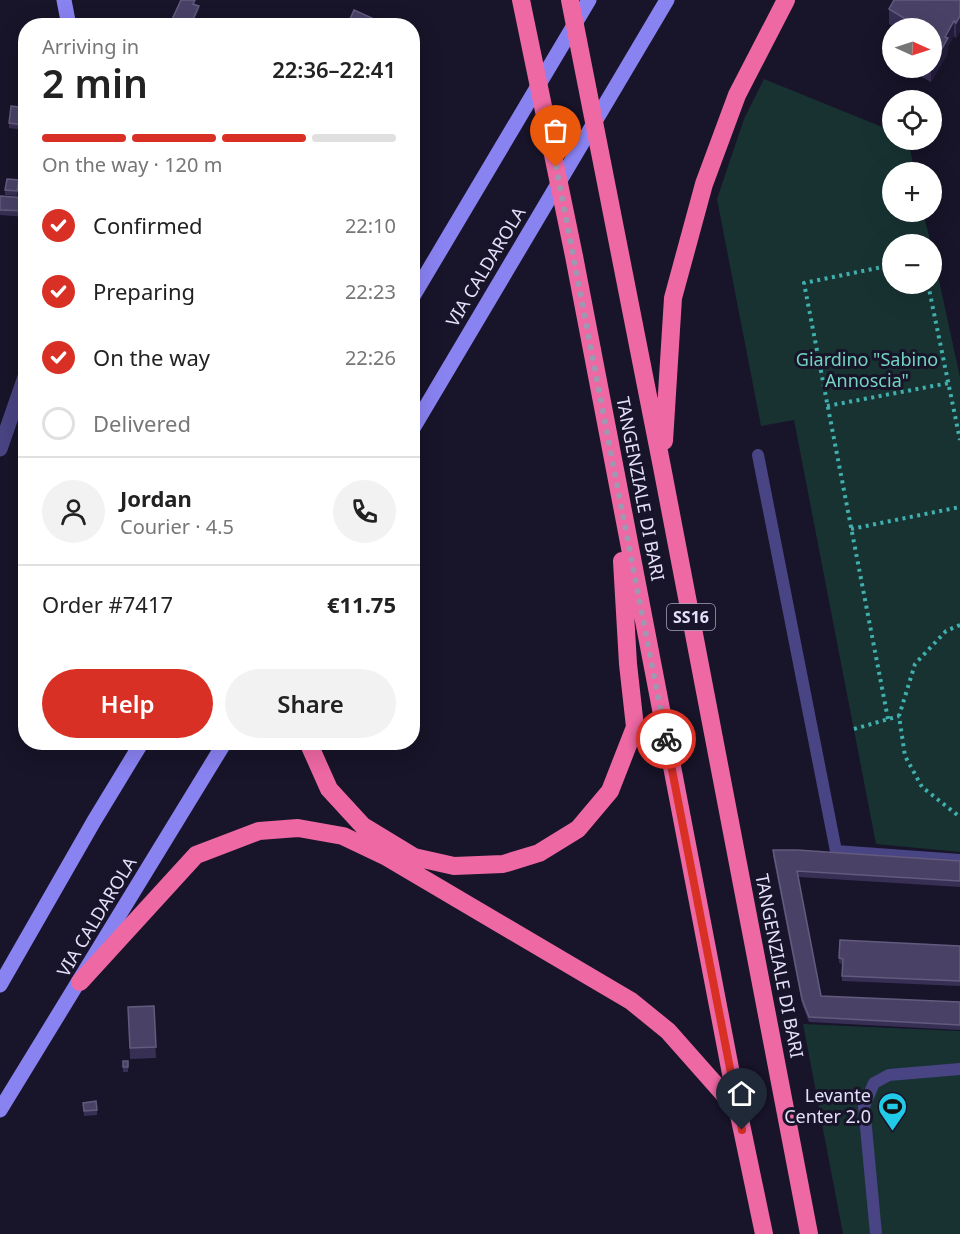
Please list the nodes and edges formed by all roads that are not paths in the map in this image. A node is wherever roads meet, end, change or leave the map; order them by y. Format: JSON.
{"nodes":[{"id":1,"x":64,"y":0,"type":"edge"},
{"id":2,"x":521,"y":0,"type":"edge"},
{"id":3,"x":570,"y":0,"type":"edge"},
{"id":4,"x":589,"y":0,"type":"edge"},
{"id":5,"x":668,"y":0,"type":"edge"},
{"id":6,"x":786,"y":0,"type":"edge"},
{"id":7,"x":67,"y":18,"type":"edge"},
{"id":8,"x":420,"y":285,"type":"edge"},
{"id":9,"x":18,"y":397,"type":"edge"},
{"id":10,"x":420,"y":417,"type":"edge"},
{"id":11,"x":0,"y":449,"type":"edge"},
{"id":12,"x":758,"y":455,"type":"dead end"},
{"id":13,"x":662,"y":467,"type":"junction"},
{"id":14,"x":619,"y":493,"type":"junction"},
{"id":15,"x":130,"y":750,"type":"edge"},
{"id":16,"x":137,"y":750,"type":"edge"},
{"id":17,"x":220,"y":750,"type":"edge"},
{"id":18,"x":312,"y":750,"type":"edge"},
{"id":19,"x":94,"y":821,"type":"junction"},
{"id":20,"x":960,"y":860,"type":"edge"},
{"id":21,"x":80,"y":982,"type":"junction"},
{"id":22,"x":0,"y":985,"type":"edge"},
{"id":23,"x":960,"y":1069,"type":"edge"},
{"id":24,"x":0,"y":1110,"type":"edge"},
{"id":25,"x":738,"y":1110,"type":"junction"},
{"id":26,"x":764,"y":1234,"type":"edge"},
{"id":27,"x":809,"y":1234,"type":"edge"},
{"id":28,"x":876,"y":1234,"type":"edge"}],
"edges":[{"from":1,"to":7,"type":"street"},
{"from":2,"to":14,"type":"highway","name":"TANGENZIALE DI BARI","number":"SS16"},
{"from":3,"to":13,"type":"highway","name":"TANGENZIALE DI BARI","number":"SS16"},
{"from":4,"to":8,"type":"street"},
{"from":5,"to":10,"type":"street","name":"VIA CALDAROLA"},
{"from":6,"to":13,"type":"highway","number":"SS16"},
{"from":9,"to":11,"type":"street"},
{"from":12,"to":20,"type":"lane"},
{"from":13,"to":27,"type":"highway","name":"TANGENZIALE DI BARI","number":"SS16"},
{"from":14,"to":18,"type":"highway","number":"SS16"},
{"from":14,"to":25,"type":"highway","name":"TANGENZIALE DI BARI","number":"SS16"},
{"from":15,"to":19,"type":"street"},
{"from":16,"to":19,"type":"street"},
{"from":17,"to":21,"type":"street","name":"VIA CALDAROLA"},
{"from":19,"to":22,"type":"street"},
{"from":21,"to":24,"type":"street","name":"VIA CALDAROLA"},
{"from":21,"to":25,"type":"highway"},
{"from":23,"to":28,"type":"lane"},
{"from":25,"to":26,"type":"highway","name":"TANGENZIALE DI BARI","number":"SS16"}]}
